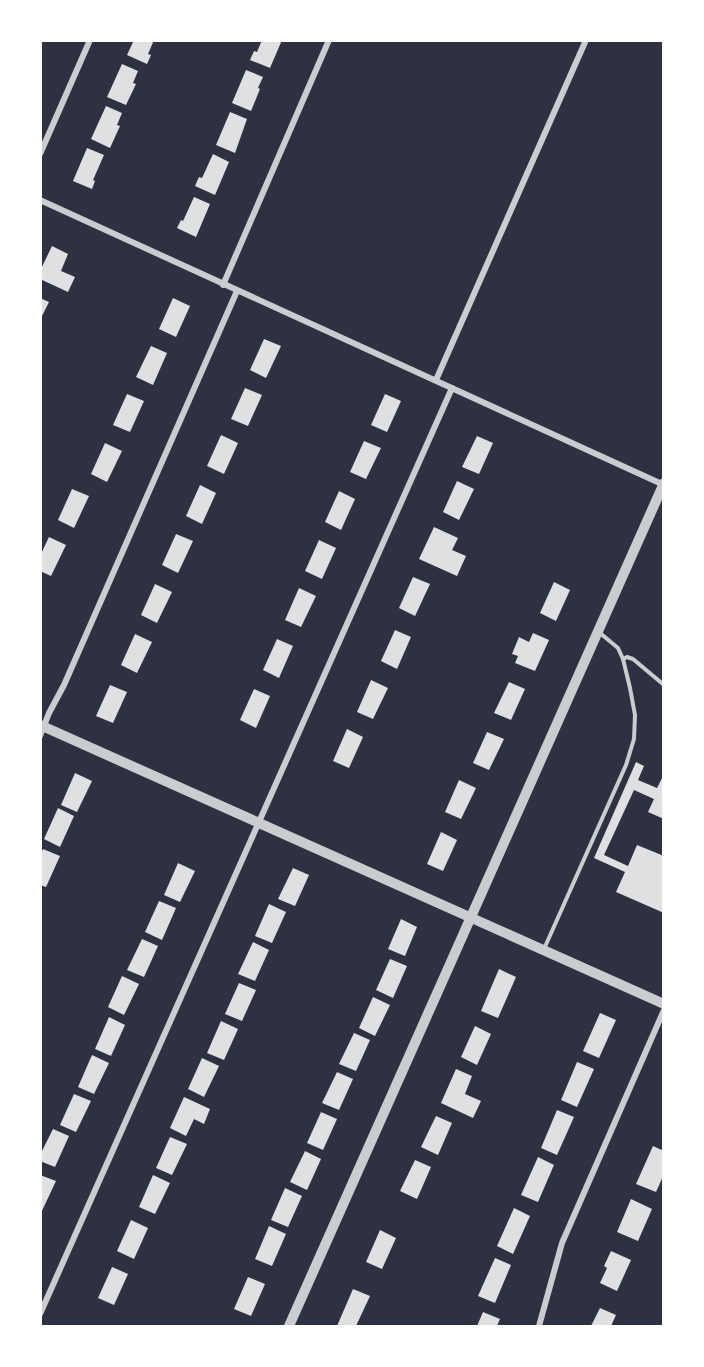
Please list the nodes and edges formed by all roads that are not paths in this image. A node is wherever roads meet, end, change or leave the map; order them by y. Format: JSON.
{"nodes":[{"id":1,"x":90,"y":40,"type":"edge"},
{"id":2,"x":329,"y":40,"type":"edge"},
{"id":3,"x":586,"y":40,"type":"edge"},
{"id":4,"x":40,"y":154,"type":"edge"},
{"id":5,"x":40,"y":200,"type":"edge"},
{"id":6,"x":223,"y":285,"type":"junction"},
{"id":7,"x":237,"y":291,"type":"junction"},
{"id":8,"x":436,"y":380,"type":"junction"},
{"id":9,"x":452,"y":387,"type":"junction"},
{"id":10,"x":663,"y":484,"type":"edge"},
{"id":11,"x":598,"y":632,"type":"junction"},
{"id":12,"x":623,"y":659,"type":"junction"},
{"id":13,"x":663,"y":685,"type":"edge"},
{"id":14,"x":42,"y":729,"type":"edge"},
{"id":15,"x":258,"y":822,"type":"junction"},
{"id":16,"x":471,"y":918,"type":"junction"},
{"id":17,"x":543,"y":950,"type":"junction"},
{"id":18,"x":663,"y":1004,"type":"edge"},
{"id":19,"x":663,"y":1010,"type":"edge"},
{"id":20,"x":40,"y":1314,"type":"edge"},
{"id":21,"x":289,"y":1326,"type":"edge"},
{"id":22,"x":539,"y":1326,"type":"edge"}],
"edges":[{"from":1,"to":4,"type":"street"},
{"from":2,"to":6,"type":"street"},
{"from":3,"to":8,"type":"street"},
{"from":5,"to":6,"type":"street"},
{"from":6,"to":7,"type":"street"},
{"from":7,"to":8,"type":"street"},
{"from":7,"to":14,"type":"street"},
{"from":8,"to":9,"type":"street"},
{"from":9,"to":10,"type":"street"},
{"from":9,"to":15,"type":"street"},
{"from":10,"to":11,"type":"street"},
{"from":11,"to":12,"type":"lane"},
{"from":11,"to":16,"type":"street"},
{"from":12,"to":13,"type":"lane"},
{"from":12,"to":17,"type":"lane"},
{"from":14,"to":15,"type":"street"},
{"from":15,"to":16,"type":"street"},
{"from":15,"to":20,"type":"street"},
{"from":16,"to":17,"type":"street"},
{"from":16,"to":21,"type":"street"},
{"from":17,"to":18,"type":"street"},
{"from":19,"to":22,"type":"street"}]}
